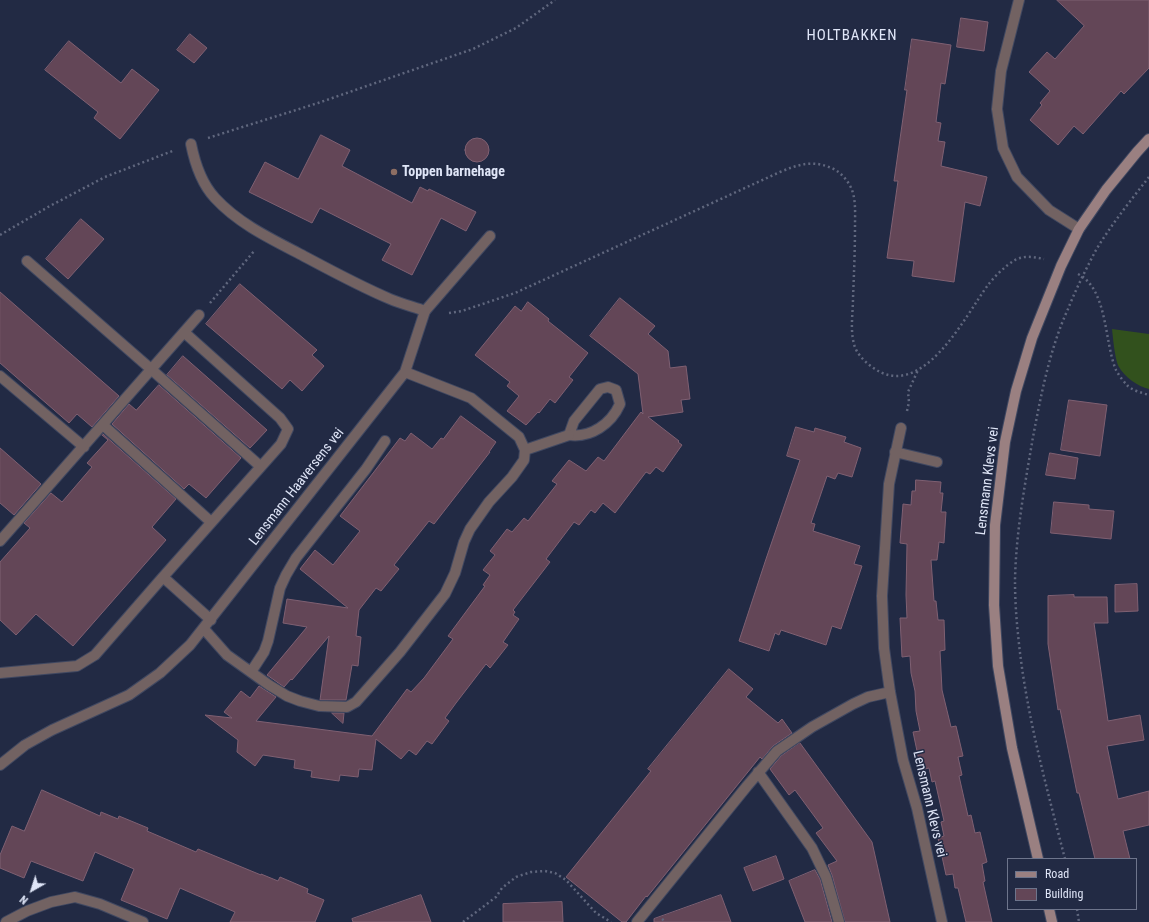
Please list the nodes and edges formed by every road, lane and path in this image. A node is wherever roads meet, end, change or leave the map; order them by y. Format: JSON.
{"nodes":[{"id":1,"x":554,"y":0,"type":"edge"},
{"id":2,"x":1019,"y":0,"type":"edge"},
{"id":3,"x":1149,"y":139,"type":"edge"},
{"id":4,"x":191,"y":144,"type":"junction"},
{"id":5,"x":1149,"y":177,"type":"edge"},
{"id":6,"x":1079,"y":229,"type":"junction"},
{"id":7,"x":0,"y":235,"type":"edge"},
{"id":8,"x":266,"y":236,"type":"junction"},
{"id":9,"x":490,"y":236,"type":"dead end"},
{"id":10,"x":27,"y":261,"type":"dead end"},
{"id":11,"x":1061,"y":266,"type":"junction"},
{"id":12,"x":1083,"y":277,"type":"junction"},
{"id":13,"x":425,"y":311,"type":"junction"},
{"id":14,"x":199,"y":315,"type":"joint"},
{"id":15,"x":185,"y":333,"type":"junction"},
{"id":16,"x":152,"y":370,"type":"junction"},
{"id":17,"x":918,"y":370,"type":"junction"},
{"id":18,"x":405,"y":372,"type":"junction"},
{"id":19,"x":0,"y":376,"type":"edge"},
{"id":20,"x":1149,"y":395,"type":"edge"},
{"id":21,"x":103,"y":425,"type":"junction"},
{"id":22,"x":901,"y":428,"type":"joint"},
{"id":23,"x":569,"y":434,"type":"junction"},
{"id":24,"x":385,"y":441,"type":"dead end"},
{"id":25,"x":84,"y":447,"type":"junction"},
{"id":26,"x":525,"y":450,"type":"junction"},
{"id":27,"x":895,"y":452,"type":"junction"},
{"id":28,"x":937,"y":462,"type":"dead end"},
{"id":29,"x":260,"y":466,"type":"junction"},
{"id":30,"x":211,"y":522,"type":"junction"},
{"id":31,"x":1,"y":537,"type":"edge"},
{"id":32,"x":162,"y":577,"type":"junction"},
{"id":33,"x":211,"y":620,"type":"junction"},
{"id":34,"x":204,"y":629,"type":"junction"},
{"id":35,"x":251,"y":672,"type":"junction"},
{"id":36,"x":0,"y":673,"type":"edge"},
{"id":37,"x":890,"y":692,"type":"junction"},
{"id":38,"x":0,"y":765,"type":"edge"},
{"id":39,"x":758,"y":772,"type":"junction"},
{"id":40,"x":1038,"y":858,"type":"edge"},
{"id":41,"x":1065,"y":858,"type":"edge"},
{"id":42,"x":1049,"y":910,"type":"edge"},
{"id":43,"x":1077,"y":910,"type":"edge"},
{"id":44,"x":6,"y":922,"type":"edge"},
{"id":45,"x":143,"y":922,"type":"edge"},
{"id":46,"x":463,"y":922,"type":"edge"},
{"id":47,"x":611,"y":922,"type":"edge"},
{"id":48,"x":637,"y":922,"type":"edge"},
{"id":49,"x":839,"y":922,"type":"edge"},
{"id":50,"x":942,"y":922,"type":"edge"},
{"id":51,"x":1052,"y":922,"type":"edge"},
{"id":52,"x":1079,"y":922,"type":"edge"}],
"edges":[{"from":1,"to":4,"type":"path"},
{"from":2,"to":6,"type":"street"},
{"from":3,"to":6,"type":"street","name":"Lensmann Klevs vei"},
{"from":4,"to":7,"type":"path"},
{"from":4,"to":8,"type":"street"},
{"from":5,"to":12,"type":"path"},
{"from":6,"to":11,"type":"street","name":"Lensmann Klevs vei"},
{"from":8,"to":13,"type":"street"},
{"from":8,"to":14,"type":"path"},
{"from":9,"to":13,"type":"street"},
{"from":10,"to":16,"type":"street"},
{"from":11,"to":12,"type":"path"},
{"from":11,"to":17,"type":"path"},
{"from":11,"to":40,"type":"street","name":"Lensmann Klevs vei"},
{"from":12,"to":20,"type":"path"},
{"from":12,"to":41,"type":"path"},
{"from":13,"to":17,"type":"path"},
{"from":13,"to":18,"type":"street","name":"Lensmann Haaversens vei"},
{"from":14,"to":15,"type":"street"},
{"from":15,"to":16,"type":"street"},
{"from":15,"to":29,"type":"street"},
{"from":16,"to":21,"type":"street"},
{"from":16,"to":29,"type":"street"},
{"from":17,"to":22,"type":"path"},
{"from":18,"to":26,"type":"street"},
{"from":18,"to":33,"type":"street","name":"Lensmann Haaversens vei"},
{"from":19,"to":25,"type":"street"},
{"from":21,"to":25,"type":"street"},
{"from":21,"to":30,"type":"street"},
{"from":22,"to":27,"type":"street","name":"Lensmann Klevs vei"},
{"from":23,"to":23,"type":"street"},
{"from":23,"to":26,"type":"street"},
{"from":24,"to":35,"type":"street"},
{"from":25,"to":31,"type":"street"},
{"from":26,"to":35,"type":"street"},
{"from":27,"to":28,"type":"street"},
{"from":27,"to":37,"type":"street","name":"Lensmann Klevs vei"},
{"from":29,"to":30,"type":"street"},
{"from":30,"to":32,"type":"street"},
{"from":32,"to":33,"type":"street"},
{"from":32,"to":36,"type":"street"},
{"from":33,"to":34,"type":"street","name":"Lensmann Haaversens vei"},
{"from":34,"to":35,"type":"street"},
{"from":34,"to":38,"type":"street","name":"Lensmann Haaversens vei"},
{"from":37,"to":39,"type":"street"},
{"from":37,"to":50,"type":"street","name":"Lensmann Klevs vei"},
{"from":39,"to":48,"type":"street"},
{"from":39,"to":49,"type":"street"},
{"from":42,"to":51,"type":"street"},
{"from":43,"to":52,"type":"path"},
{"from":44,"to":45,"type":"street"},
{"from":46,"to":47,"type":"path"}]}
